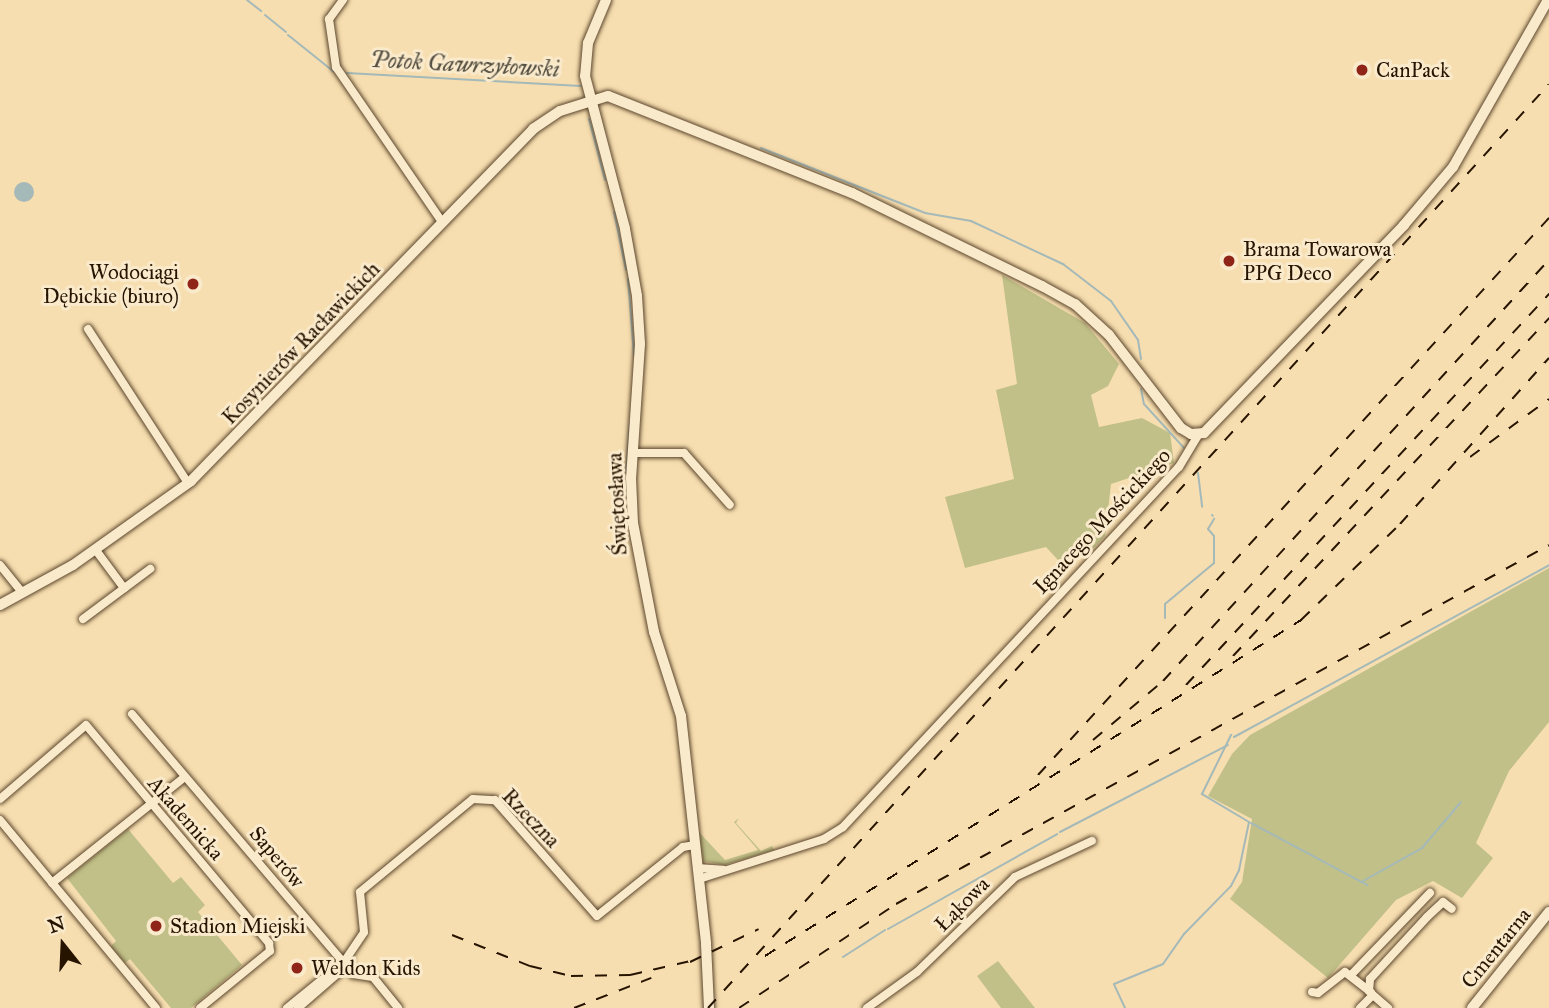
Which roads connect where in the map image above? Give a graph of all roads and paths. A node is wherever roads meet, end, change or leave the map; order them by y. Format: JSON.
{"nodes":[{"id":1,"x":343,"y":0,"type":"edge"},
{"id":2,"x":606,"y":0,"type":"edge"},
{"id":3,"x":1548,"y":0,"type":"edge"},
{"id":4,"x":590,"y":101,"type":"junction"},
{"id":5,"x":443,"y":223,"type":"junction"},
{"id":6,"x":88,"y":329,"type":"dead end"},
{"id":7,"x":1198,"y":435,"type":"junction"},
{"id":8,"x":632,"y":453,"type":"junction"},
{"id":9,"x":188,"y":483,"type":"junction"},
{"id":10,"x":730,"y":505,"type":"dead end"},
{"id":11,"x":95,"y":549,"type":"junction"},
{"id":12,"x":0,"y":565,"type":"edge"},
{"id":13,"x":150,"y":569,"type":"dead end"},
{"id":14,"x":124,"y":588,"type":"junction"},
{"id":15,"x":21,"y":591,"type":"junction"},
{"id":16,"x":0,"y":605,"type":"edge"},
{"id":17,"x":83,"y":619,"type":"dead end"},
{"id":18,"x":132,"y":714,"type":"dead end"},
{"id":19,"x":185,"y":777,"type":"junction"},
{"id":20,"x":0,"y":799,"type":"edge"},
{"id":21,"x":152,"y":804,"type":"junction"},
{"id":22,"x":0,"y":820,"type":"edge"},
{"id":23,"x":1091,"y":841,"type":"dead end"},
{"id":24,"x":694,"y":845,"type":"junction"},
{"id":25,"x":698,"y":874,"type":"junction"},
{"id":26,"x":52,"y":883,"type":"junction"},
{"id":27,"x":1437,"y":897,"type":"junction"},
{"id":28,"x":1452,"y":909,"type":"dead end"},
{"id":29,"x":1549,"y":912,"type":"edge"},
{"id":30,"x":344,"y":964,"type":"junction"},
{"id":31,"x":1351,"y":975,"type":"junction"},
{"id":32,"x":1312,"y":992,"type":"dead end"},
{"id":33,"x":1371,"y":993,"type":"junction"},
{"id":34,"x":156,"y":1008,"type":"edge"},
{"id":35,"x":200,"y":1008,"type":"edge"},
{"id":36,"x":287,"y":1008,"type":"edge"},
{"id":37,"x":298,"y":1008,"type":"edge"},
{"id":38,"x":398,"y":1008,"type":"edge"},
{"id":39,"x":709,"y":1008,"type":"edge"},
{"id":40,"x":867,"y":1008,"type":"edge"},
{"id":41,"x":1360,"y":1008,"type":"edge"},
{"id":42,"x":1388,"y":1008,"type":"edge"},
{"id":43,"x":1472,"y":1008,"type":"edge"}],
"edges":[{"from":1,"to":5,"type":"street"},
{"from":2,"to":4,"type":"street","name":"Świętosława"},
{"from":3,"to":7,"type":"street","name":"Ignacego Mościckiego"},
{"from":4,"to":5,"type":"street","name":"Kosynierów Racławickich"},
{"from":4,"to":7,"type":"street"},
{"from":4,"to":8,"type":"street","name":"Świętosława"},
{"from":5,"to":9,"type":"street","name":"Kosynierów Racławickich"},
{"from":6,"to":9,"type":"street"},
{"from":7,"to":25,"type":"street","name":"Ignacego Mościckiego"},
{"from":8,"to":10,"type":"street"},
{"from":8,"to":24,"type":"street","name":"Świętosława"},
{"from":9,"to":11,"type":"street","name":"Kosynierów Racławickich"},
{"from":11,"to":14,"type":"street"},
{"from":11,"to":15,"type":"street","name":"Kosynierów Racławickich"},
{"from":12,"to":15,"type":"street"},
{"from":13,"to":14,"type":"street"},
{"from":14,"to":17,"type":"street"},
{"from":15,"to":16,"type":"street","name":"Kosynierów Racławickich"},
{"from":18,"to":19,"type":"street","name":"Saperów"},
{"from":19,"to":21,"type":"street"},
{"from":19,"to":30,"type":"street","name":"Saperów"},
{"from":20,"to":21,"type":"street","name":"Akademicka"},
{"from":21,"to":26,"type":"street"},
{"from":21,"to":35,"type":"street","name":"Akademicka"},
{"from":22,"to":26,"type":"street"},
{"from":23,"to":40,"type":"street","name":"Łąkowa"},
{"from":24,"to":25,"type":"street","name":"Świętosława"},
{"from":24,"to":30,"type":"street","name":"Rzeczna"},
{"from":25,"to":39,"type":"street","name":"Świętosława"},
{"from":26,"to":34,"type":"street"},
{"from":27,"to":28,"type":"street"},
{"from":27,"to":31,"type":"street"},
{"from":27,"to":33,"type":"street"},
{"from":29,"to":43,"type":"street","name":"Cmentarna"},
{"from":30,"to":36,"type":"street"},
{"from":30,"to":37,"type":"street"},
{"from":30,"to":38,"type":"street","name":"Saperów"},
{"from":31,"to":32,"type":"street"},
{"from":31,"to":33,"type":"street"},
{"from":33,"to":41,"type":"street"},
{"from":33,"to":42,"type":"street"}]}
